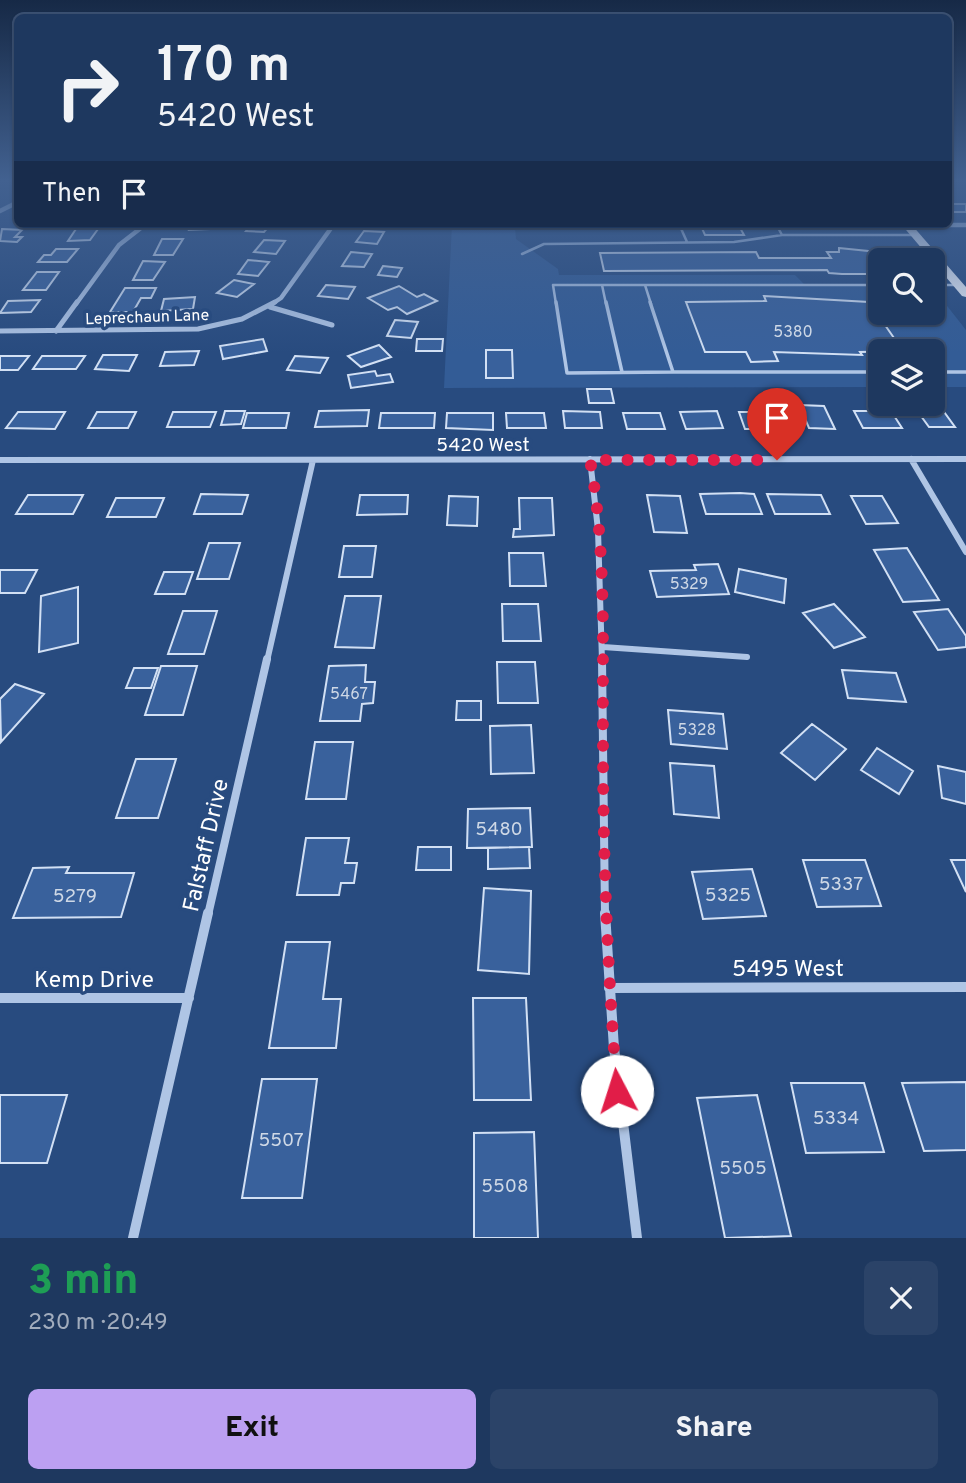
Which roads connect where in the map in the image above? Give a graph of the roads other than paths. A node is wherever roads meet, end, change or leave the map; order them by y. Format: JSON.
{"nodes":[{"id":1,"x":128,"y":238,"type":"edge"},
{"id":2,"x":325,"y":238,"type":"edge"},
{"id":3,"x":685,"y":238,"type":"edge"},
{"id":4,"x":765,"y":238,"type":"edge"},
{"id":5,"x":917,"y":238,"type":"edge"},
{"id":6,"x":687,"y":242,"type":"junction"},
{"id":7,"x":522,"y":254,"type":"dead end"},
{"id":8,"x":602,"y":285,"type":"junction"},
{"id":9,"x":645,"y":285,"type":"junction"},
{"id":10,"x":868,"y":285,"type":"edge"},
{"id":11,"x":945,"y":285,"type":"edge"},
{"id":12,"x":958,"y":285,"type":"junction"},
{"id":13,"x":966,"y":294,"type":"edge"},
{"id":14,"x":270,"y":307,"type":"junction"},
{"id":15,"x":332,"y":325,"type":"dead end"},
{"id":16,"x":0,"y":331,"type":"edge"},
{"id":17,"x":56,"y":331,"type":"junction"},
{"id":18,"x":622,"y":372,"type":"junction"},
{"id":19,"x":673,"y":372,"type":"junction"},
{"id":20,"x":868,"y":372,"type":"edge"},
{"id":21,"x":945,"y":372,"type":"edge"},
{"id":22,"x":966,"y":372,"type":"edge"},
{"id":23,"x":966,"y":459,"type":"edge"},
{"id":24,"x":0,"y":460,"type":"edge"},
{"id":25,"x":313,"y":460,"type":"junction"},
{"id":26,"x":590,"y":460,"type":"junction"},
{"id":27,"x":911,"y":460,"type":"junction"},
{"id":28,"x":966,"y":552,"type":"edge"},
{"id":29,"x":603,"y":647,"type":"junction"},
{"id":30,"x":747,"y":657,"type":"dead end"},
{"id":31,"x":966,"y":987,"type":"edge"},
{"id":32,"x":609,"y":988,"type":"junction"},
{"id":33,"x":0,"y":998,"type":"edge"},
{"id":34,"x":189,"y":998,"type":"junction"},
{"id":35,"x":133,"y":1238,"type":"edge"},
{"id":36,"x":637,"y":1238,"type":"edge"}],
"edges":[{"from":1,"to":17,"type":"street"},
{"from":2,"to":14,"type":"street","name":"Leprechaun Lane"},
{"from":3,"to":6,"type":"lane"},
{"from":4,"to":6,"type":"lane"},
{"from":5,"to":12,"type":"main road"},
{"from":6,"to":7,"type":"lane"},
{"from":8,"to":9,"type":"lane"},
{"from":8,"to":18,"type":"lane"},
{"from":8,"to":18,"type":"lane"},
{"from":9,"to":10,"type":"lane"},
{"from":9,"to":19,"type":"lane"},
{"from":11,"to":12,"type":"lane"},
{"from":12,"to":13,"type":"main road"},
{"from":14,"to":15,"type":"street"},
{"from":14,"to":17,"type":"street","name":"Leprechaun Lane"},
{"from":16,"to":17,"type":"street","name":"Leprechaun Lane"},
{"from":18,"to":19,"type":"lane"},
{"from":19,"to":20,"type":"lane"},
{"from":21,"to":22,"type":"lane"},
{"from":23,"to":27,"type":"street","name":"5420 West"},
{"from":24,"to":25,"type":"street","name":"5420 West"},
{"from":25,"to":26,"type":"street","name":"5420 West"},
{"from":25,"to":34,"type":"street","name":"Falstaff Drive"},
{"from":26,"to":27,"type":"street","name":"5420 West"},
{"from":26,"to":29,"type":"street"},
{"from":27,"to":28,"type":"street"},
{"from":29,"to":30,"type":"street"},
{"from":29,"to":32,"type":"street"},
{"from":31,"to":32,"type":"street","name":"5495 West"},
{"from":32,"to":36,"type":"street"},
{"from":33,"to":34,"type":"street","name":"Kemp Drive"},
{"from":34,"to":35,"type":"street","name":"Falstaff Drive"}]}
